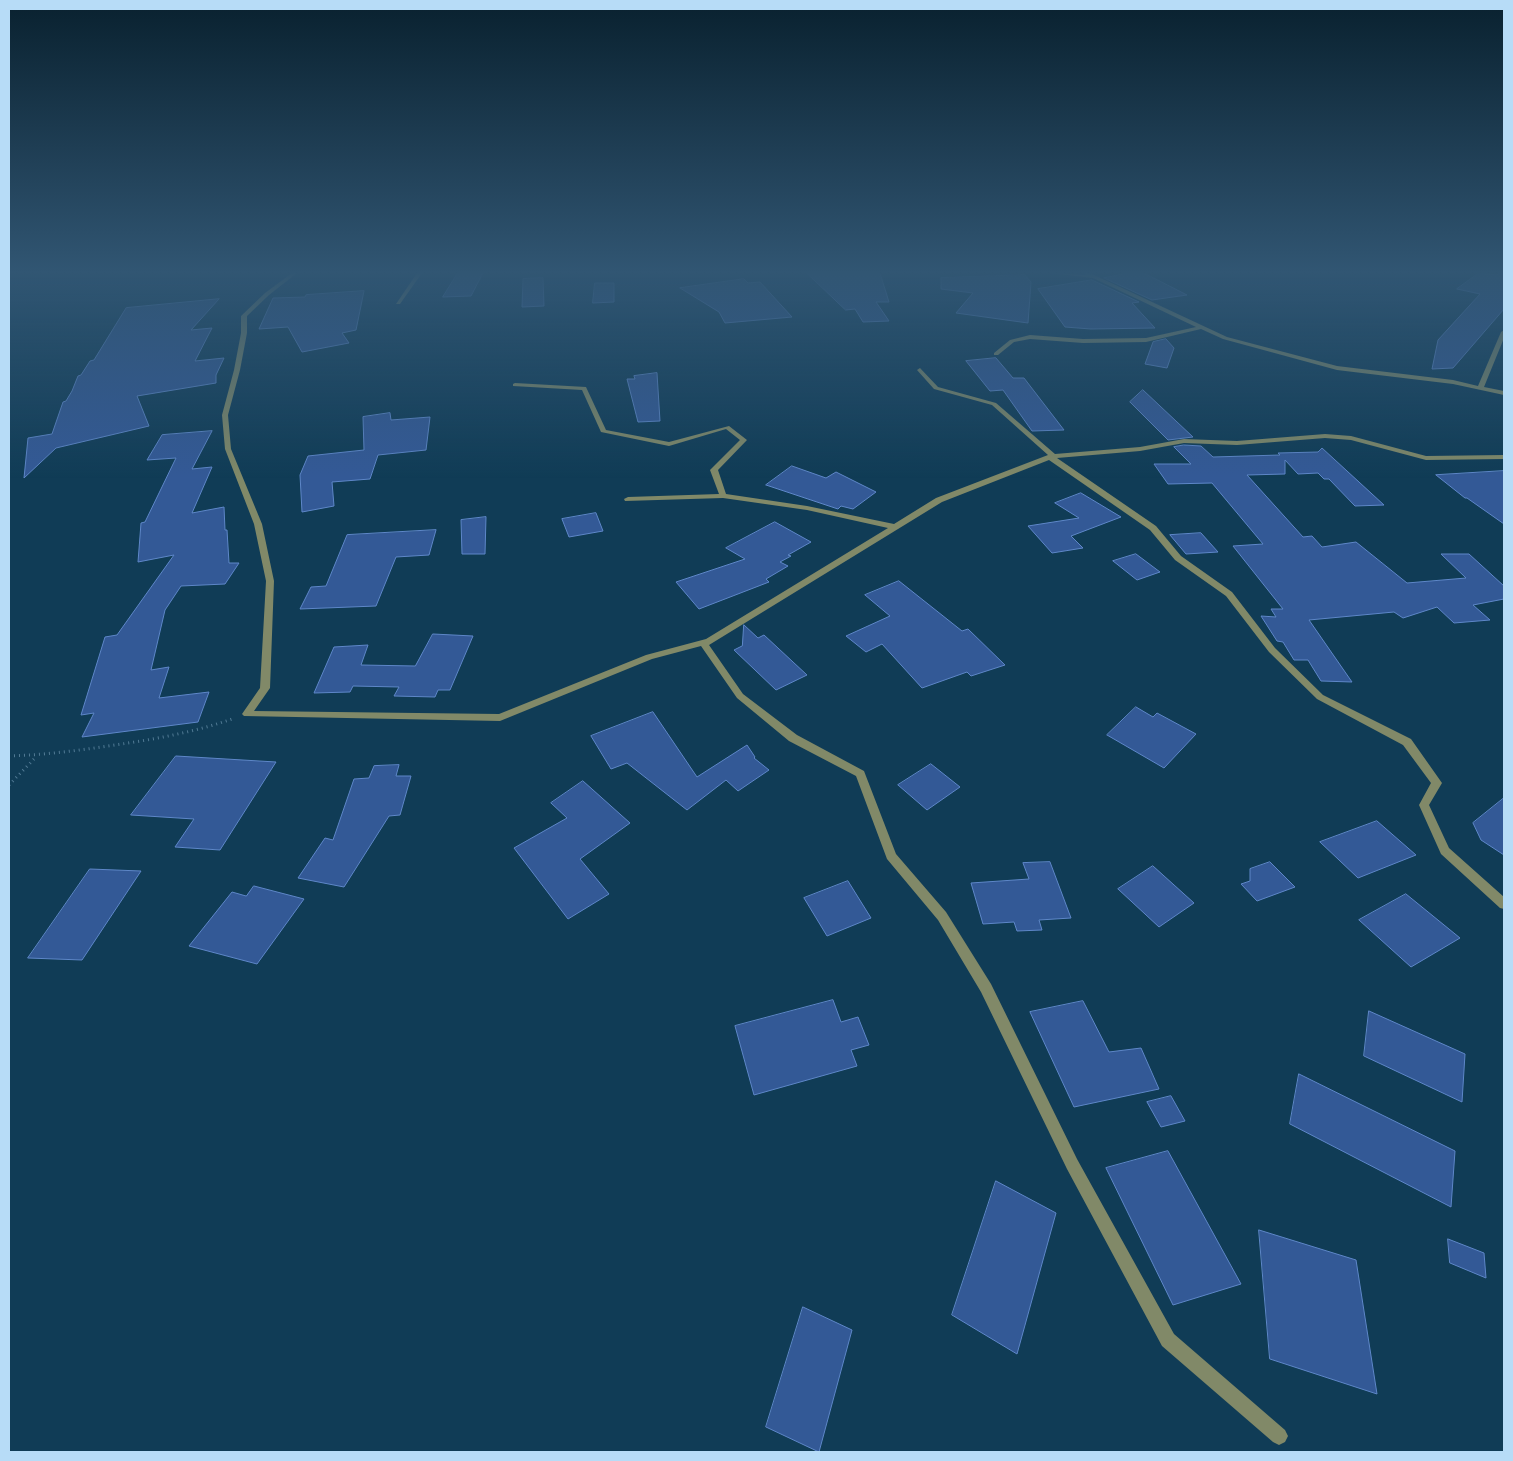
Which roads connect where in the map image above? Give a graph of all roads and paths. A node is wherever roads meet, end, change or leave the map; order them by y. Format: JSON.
{"nodes":[{"id":1,"x":243,"y":341,"type":"edge"},
{"id":2,"x":1012,"y":341,"type":"edge"},
{"id":3,"x":1237,"y":341,"type":"edge"},
{"id":4,"x":1500,"y":341,"type":"edge"},
{"id":5,"x":996,"y":354,"type":"dead end"},
{"id":6,"x":920,"y":370,"type":"dead end"},
{"id":7,"x":515,"y":385,"type":"dead end"},
{"id":8,"x":1480,"y":388,"type":"junction"},
{"id":9,"x":1504,"y":393,"type":"edge"},
{"id":10,"x":1052,"y":457,"type":"junction"},
{"id":11,"x":1504,"y":457,"type":"edge"},
{"id":12,"x":722,"y":496,"type":"junction"},
{"id":13,"x":628,"y":499,"type":"dead end"},
{"id":14,"x":895,"y":527,"type":"junction"},
{"id":15,"x":708,"y":641,"type":"junction"},
{"id":16,"x":247,"y":714,"type":"junction"},
{"id":17,"x":9,"y":756,"type":"edge"},
{"id":18,"x":36,"y":756,"type":"junction"},
{"id":19,"x":9,"y":785,"type":"edge"},
{"id":20,"x":1504,"y":904,"type":"edge"},
{"id":21,"x":1279,"y":1436,"type":"dead end"}],
"edges":[{"from":1,"to":16,"type":"street"},
{"from":2,"to":5,"type":"street"},
{"from":3,"to":8,"type":"street"},
{"from":4,"to":8,"type":"street"},
{"from":6,"to":10,"type":"street"},
{"from":7,"to":12,"type":"street"},
{"from":8,"to":9,"type":"street"},
{"from":10,"to":11,"type":"street"},
{"from":10,"to":14,"type":"street"},
{"from":10,"to":20,"type":"street"},
{"from":12,"to":13,"type":"street"},
{"from":12,"to":14,"type":"street"},
{"from":14,"to":15,"type":"street"},
{"from":15,"to":16,"type":"street"},
{"from":15,"to":21,"type":"street"},
{"from":16,"to":18,"type":"path"},
{"from":17,"to":18,"type":"path"},
{"from":18,"to":19,"type":"path"}]}
